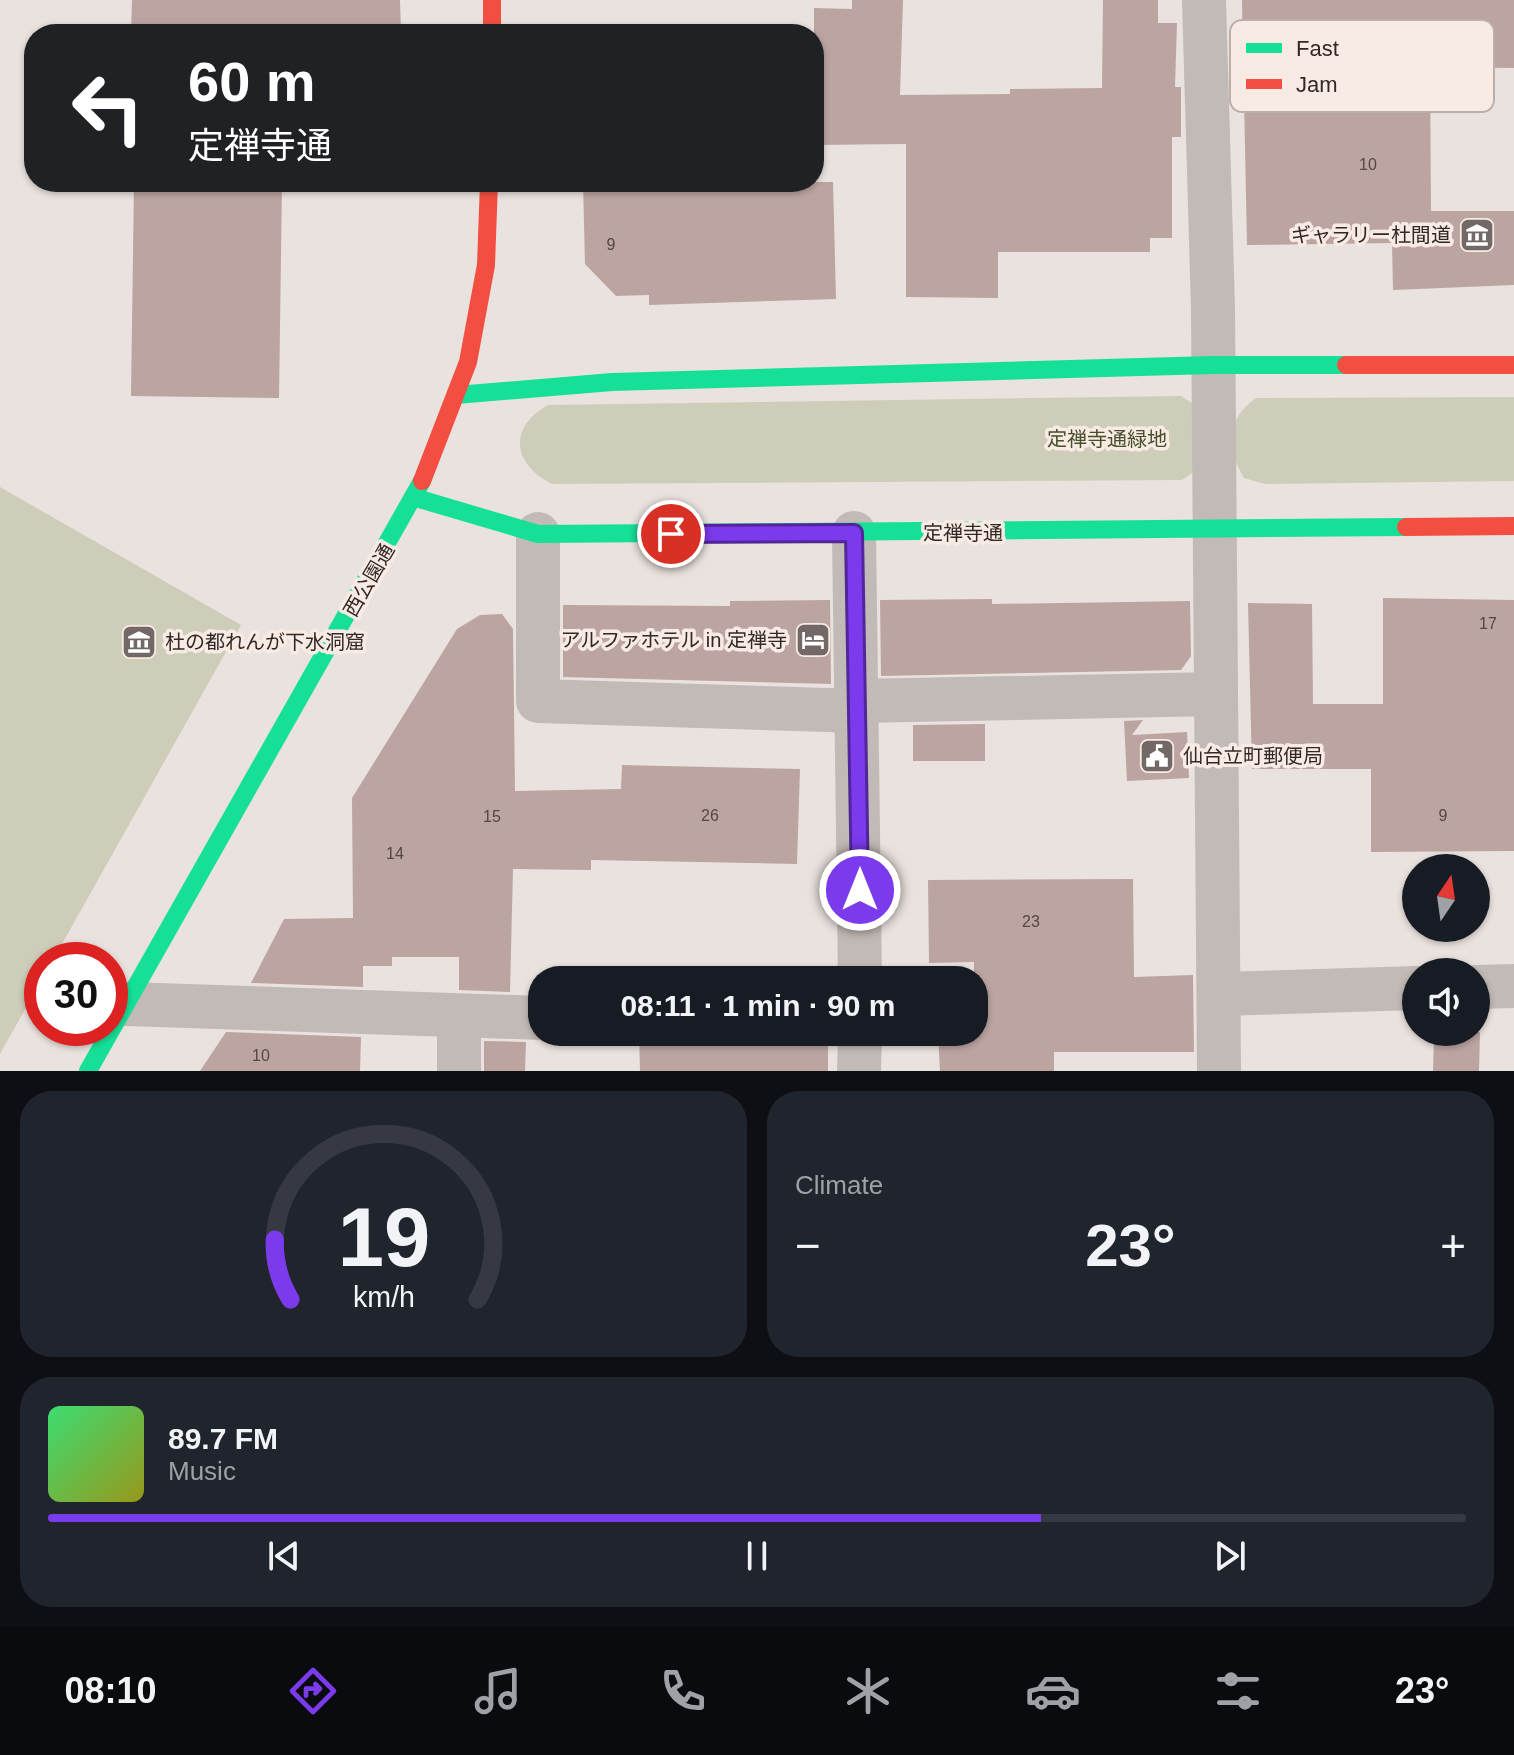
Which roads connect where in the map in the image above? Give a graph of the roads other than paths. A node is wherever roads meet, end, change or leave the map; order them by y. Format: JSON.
{"nodes":[{"id":1,"x":492,"y":0,"type":"edge"},
{"id":2,"x":1204,"y":0,"type":"edge"},
{"id":3,"x":492,"y":24,"type":"edge"},
{"id":4,"x":489,"y":192,"type":"edge"},
{"id":5,"x":1212,"y":365,"type":"junction"},
{"id":6,"x":1514,"y":365,"type":"edge"},
{"id":7,"x":456,"y":395,"type":"junction"},
{"id":8,"x":416,"y":498,"type":"junction"},
{"id":9,"x":1514,"y":526,"type":"edge"},
{"id":10,"x":1214,"y":531,"type":"junction"},
{"id":11,"x":854,"y":533,"type":"junction"},
{"id":12,"x":538,"y":534,"type":"junction"},
{"id":13,"x":1216,"y":694,"type":"junction"},
{"id":14,"x":859,"y":706,"type":"junction"},
{"id":15,"x":860,"y":966,"type":"edge"},
{"id":16,"x":1514,"y":986,"type":"edge"},
{"id":17,"x":1490,"y":987,"type":"edge"},
{"id":18,"x":1402,"y":988,"type":"edge"},
{"id":19,"x":1219,"y":994,"type":"junction"},
{"id":20,"x":128,"y":1002,"type":"edge"},
{"id":21,"x":128,"y":1004,"type":"edge"},
{"id":22,"x":459,"y":1016,"type":"junction"},
{"id":23,"x":528,"y":1018,"type":"edge"},
{"id":24,"x":103,"y":1046,"type":"edge"},
{"id":25,"x":860,"y":1046,"type":"edge"},
{"id":26,"x":88,"y":1071,"type":"edge"},
{"id":27,"x":459,"y":1071,"type":"edge"},
{"id":28,"x":859,"y":1071,"type":"edge"},
{"id":29,"x":1219,"y":1071,"type":"edge"}],
"edges":[{"from":1,"to":3,"type":"street"},
{"from":2,"to":5,"type":"street"},
{"from":4,"to":7,"type":"street","name":"西公園通"},
{"from":5,"to":6,"type":"street"},
{"from":5,"to":7,"type":"street"},
{"from":5,"to":10,"type":"street"},
{"from":7,"to":8,"type":"street","name":"西公園通"},
{"from":8,"to":12,"type":"street","name":"定禅寺通"},
{"from":8,"to":20,"type":"street","name":"西公園通"},
{"from":9,"to":10,"type":"street","name":"定禅寺通"},
{"from":10,"to":11,"type":"street","name":"定禅寺通"},
{"from":10,"to":13,"type":"street"},
{"from":11,"to":12,"type":"street","name":"定禅寺通"},
{"from":11,"to":14,"type":"street"},
{"from":12,"to":14,"type":"street"},
{"from":13,"to":14,"type":"street"},
{"from":13,"to":19,"type":"street"},
{"from":14,"to":15,"type":"street"},
{"from":16,"to":17,"type":"street"},
{"from":18,"to":19,"type":"street"},
{"from":19,"to":29,"type":"street"},
{"from":21,"to":22,"type":"street"},
{"from":22,"to":23,"type":"street"},
{"from":22,"to":27,"type":"street"},
{"from":24,"to":26,"type":"street","name":"西公園通"},
{"from":25,"to":28,"type":"street"}]}
